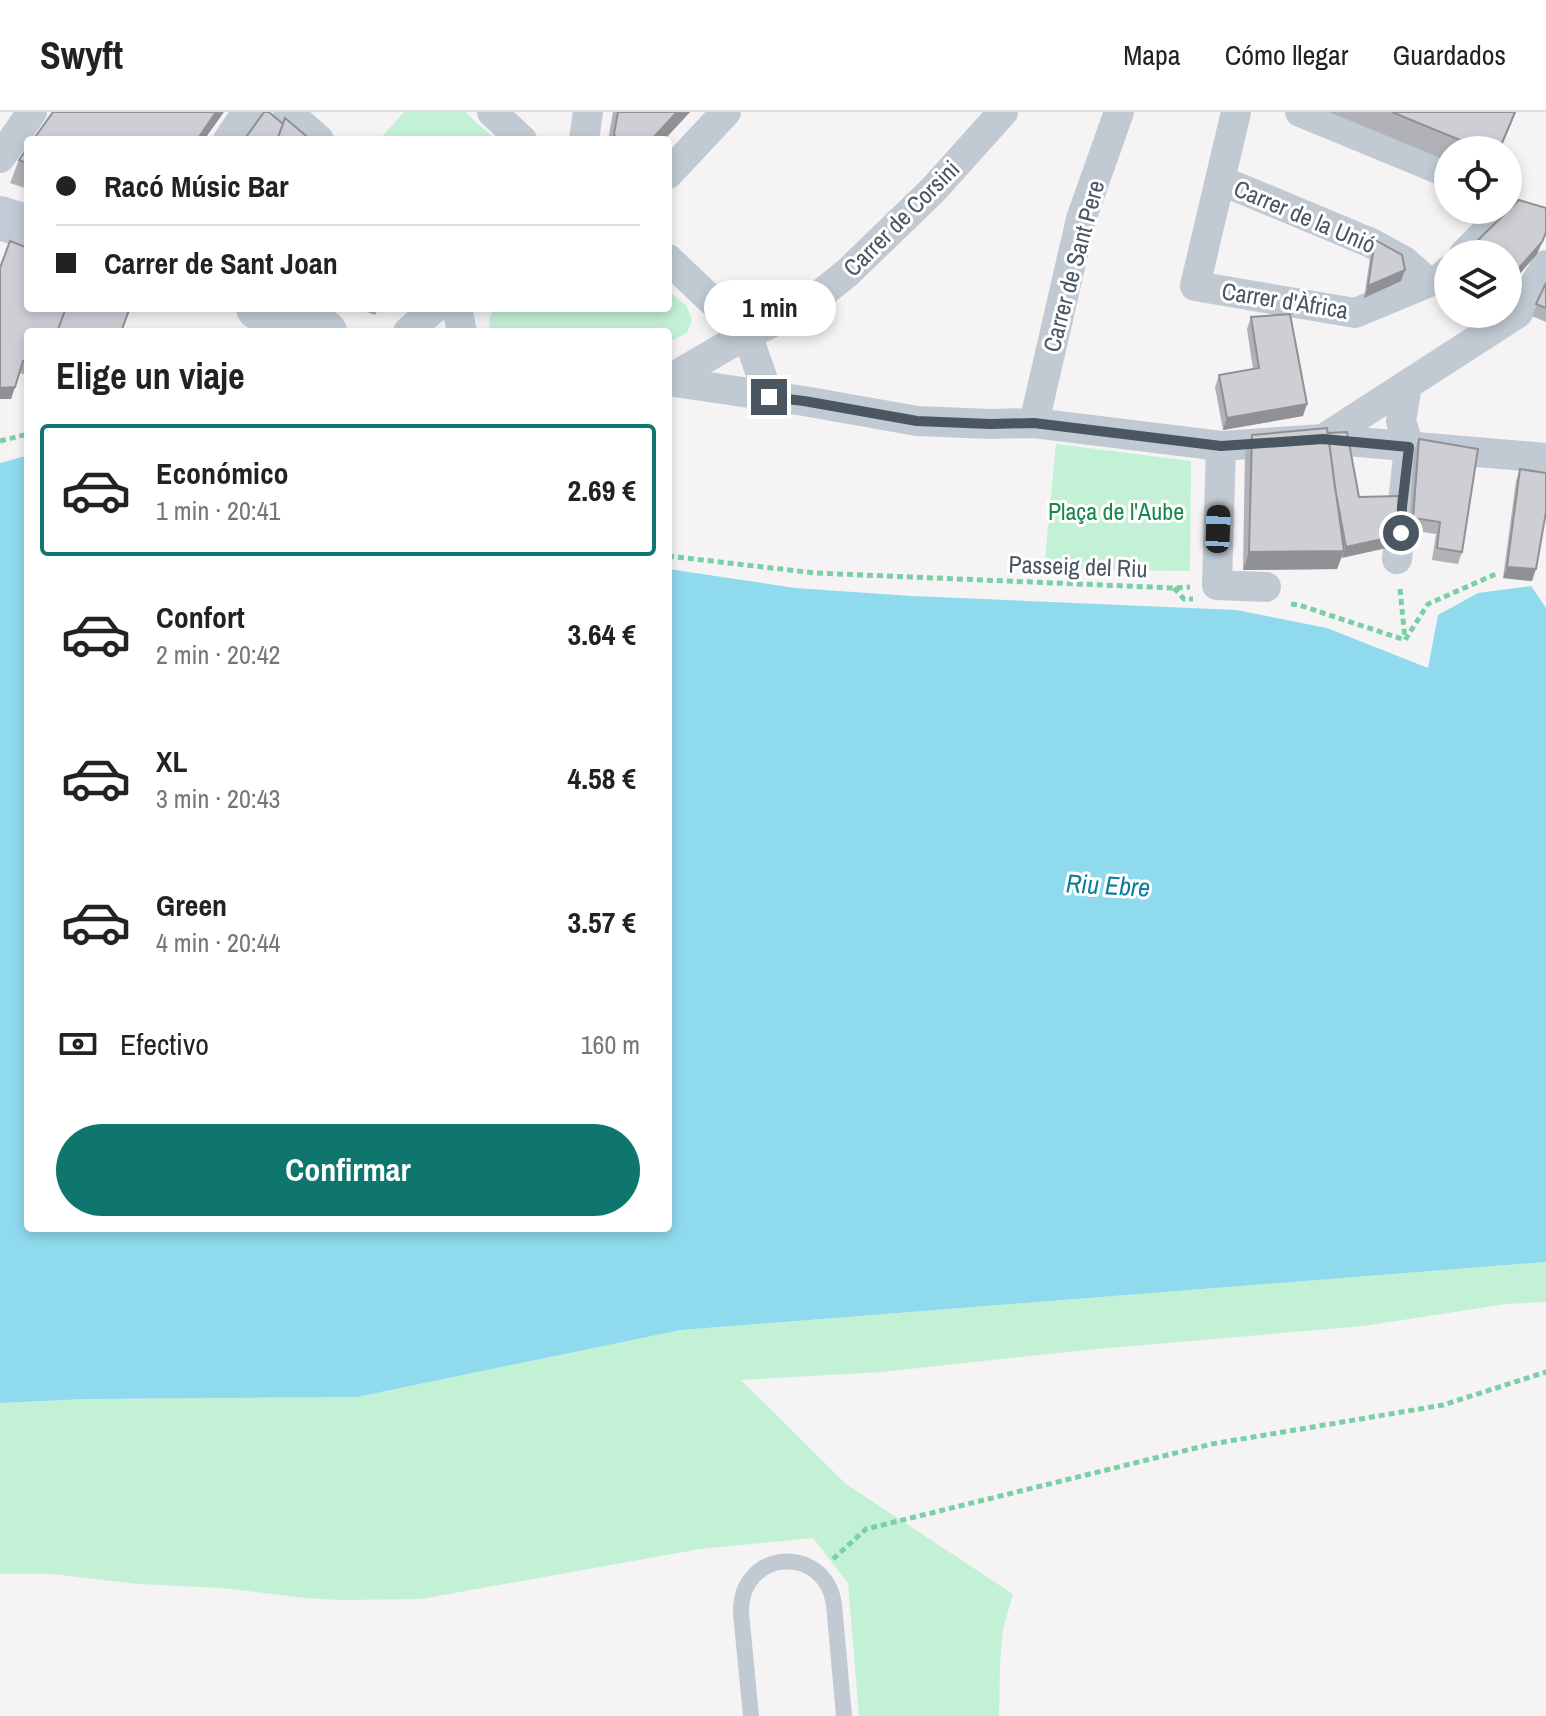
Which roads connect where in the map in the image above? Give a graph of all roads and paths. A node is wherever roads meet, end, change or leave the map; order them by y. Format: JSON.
{"nodes":[{"id":1,"x":32,"y":112,"type":"edge"},
{"id":2,"x":247,"y":112,"type":"edge"},
{"id":3,"x":288,"y":112,"type":"edge"},
{"id":4,"x":492,"y":112,"type":"edge"},
{"id":5,"x":588,"y":112,"type":"edge"},
{"id":6,"x":726,"y":112,"type":"edge"},
{"id":7,"x":1003,"y":112,"type":"edge"},
{"id":8,"x":1119,"y":112,"type":"edge"},
{"id":9,"x":1236,"y":112,"type":"edge"},
{"id":10,"x":1300,"y":112,"type":"edge"},
{"id":11,"x":231,"y":136,"type":"edge"},
{"id":12,"x":315,"y":136,"type":"edge"},
{"id":13,"x":518,"y":136,"type":"edge"},
{"id":14,"x":585,"y":136,"type":"edge"},
{"id":15,"x":0,"y":158,"type":"edge"},
{"id":16,"x":1434,"y":167,"type":"edge"},
{"id":17,"x":672,"y":170,"type":"edge"},
{"id":18,"x":1220,"y":180,"type":"junction"},
{"id":19,"x":0,"y":218,"type":"edge"},
{"id":20,"x":1496,"y":224,"type":"edge"},
{"id":21,"x":24,"y":226,"type":"edge"},
{"id":22,"x":1479,"y":240,"type":"edge"},
{"id":23,"x":672,"y":263,"type":"edge"},
{"id":24,"x":1546,"y":265,"type":"edge"},
{"id":25,"x":1434,"y":274,"type":"edge"},
{"id":26,"x":1434,"y":278,"type":"edge"},
{"id":27,"x":269,"y":312,"type":"edge"},
{"id":28,"x":430,"y":312,"type":"edge"},
{"id":29,"x":314,"y":328,"type":"edge"},
{"id":30,"x":412,"y":328,"type":"edge"},
{"id":31,"x":747,"y":334,"type":"junction"},
{"id":32,"x":672,"y":379,"type":"edge"},
{"id":33,"x":672,"y":382,"type":"edge"},
{"id":34,"x":1407,"y":386,"type":"junction"},
{"id":35,"x":769,"y":397,"type":"junction"},
{"id":36,"x":1034,"y":423,"type":"junction"},
{"id":37,"x":24,"y":435,"type":"edge"},
{"id":38,"x":1323,"y":439,"type":"junction"},
{"id":39,"x":1,"y":441,"type":"edge"},
{"id":40,"x":1221,"y":446,"type":"junction"},
{"id":41,"x":1409,"y":447,"type":"junction"},
{"id":42,"x":1546,"y":458,"type":"edge"},
{"id":43,"x":672,"y":556,"type":"edge"},
{"id":44,"x":1397,"y":559,"type":"joint"},
{"id":45,"x":1498,"y":573,"type":"dead end"},
{"id":46,"x":1273,"y":595,"type":"joint"},
{"id":47,"x":1198,"y":599,"type":"dead end"},
{"id":48,"x":1405,"y":640,"type":"junction"},
{"id":49,"x":1546,"y":1372,"type":"edge"},
{"id":50,"x":818,"y":1572,"type":"junction"},
{"id":51,"x":751,"y":1716,"type":"edge"},
{"id":52,"x":844,"y":1716,"type":"edge"}],
"edges":[{"from":1,"to":15,"type":"street"},
{"from":2,"to":11,"type":"street"},
{"from":3,"to":12,"type":"street"},
{"from":4,"to":13,"type":"street"},
{"from":5,"to":14,"type":"street"},
{"from":6,"to":17,"type":"street"},
{"from":7,"to":31,"type":"street","name":"Carrer de Corsini"},
{"from":8,"to":36,"type":"street","name":"Carrer de Sant Pere"},
{"from":9,"to":18,"type":"street","name":"Carrer d'Àfrica"},
{"from":10,"to":16,"type":"street"},
{"from":18,"to":25,"type":"street","name":"Carrer de la Unió"},
{"from":18,"to":26,"type":"street","name":"Carrer d'Àfrica"},
{"from":19,"to":21,"type":"street"},
{"from":20,"to":22,"type":"street"},
{"from":23,"to":31,"type":"street"},
{"from":24,"to":34,"type":"street"},
{"from":27,"to":29,"type":"street"},
{"from":28,"to":30,"type":"street"},
{"from":31,"to":32,"type":"street","name":"Carrer de Corsini"},
{"from":31,"to":35,"type":"street"},
{"from":33,"to":35,"type":"street"},
{"from":34,"to":38,"type":"street"},
{"from":34,"to":41,"type":"street"},
{"from":35,"to":36,"type":"street"},
{"from":36,"to":40,"type":"street"},
{"from":37,"to":39,"type":"path"},
{"from":38,"to":40,"type":"street"},
{"from":38,"to":41,"type":"street"},
{"from":40,"to":46,"type":"street"},
{"from":41,"to":42,"type":"street"},
{"from":41,"to":44,"type":"street"},
{"from":43,"to":47,"type":"path","name":"Passeig del Riu"},
{"from":44,"to":48,"type":"path"},
{"from":45,"to":48,"type":"path"},
{"from":46,"to":48,"type":"path"},
{"from":49,"to":50,"type":"path"},
{"from":50,"to":51,"type":"lane"},
{"from":50,"to":52,"type":"lane"}]}
